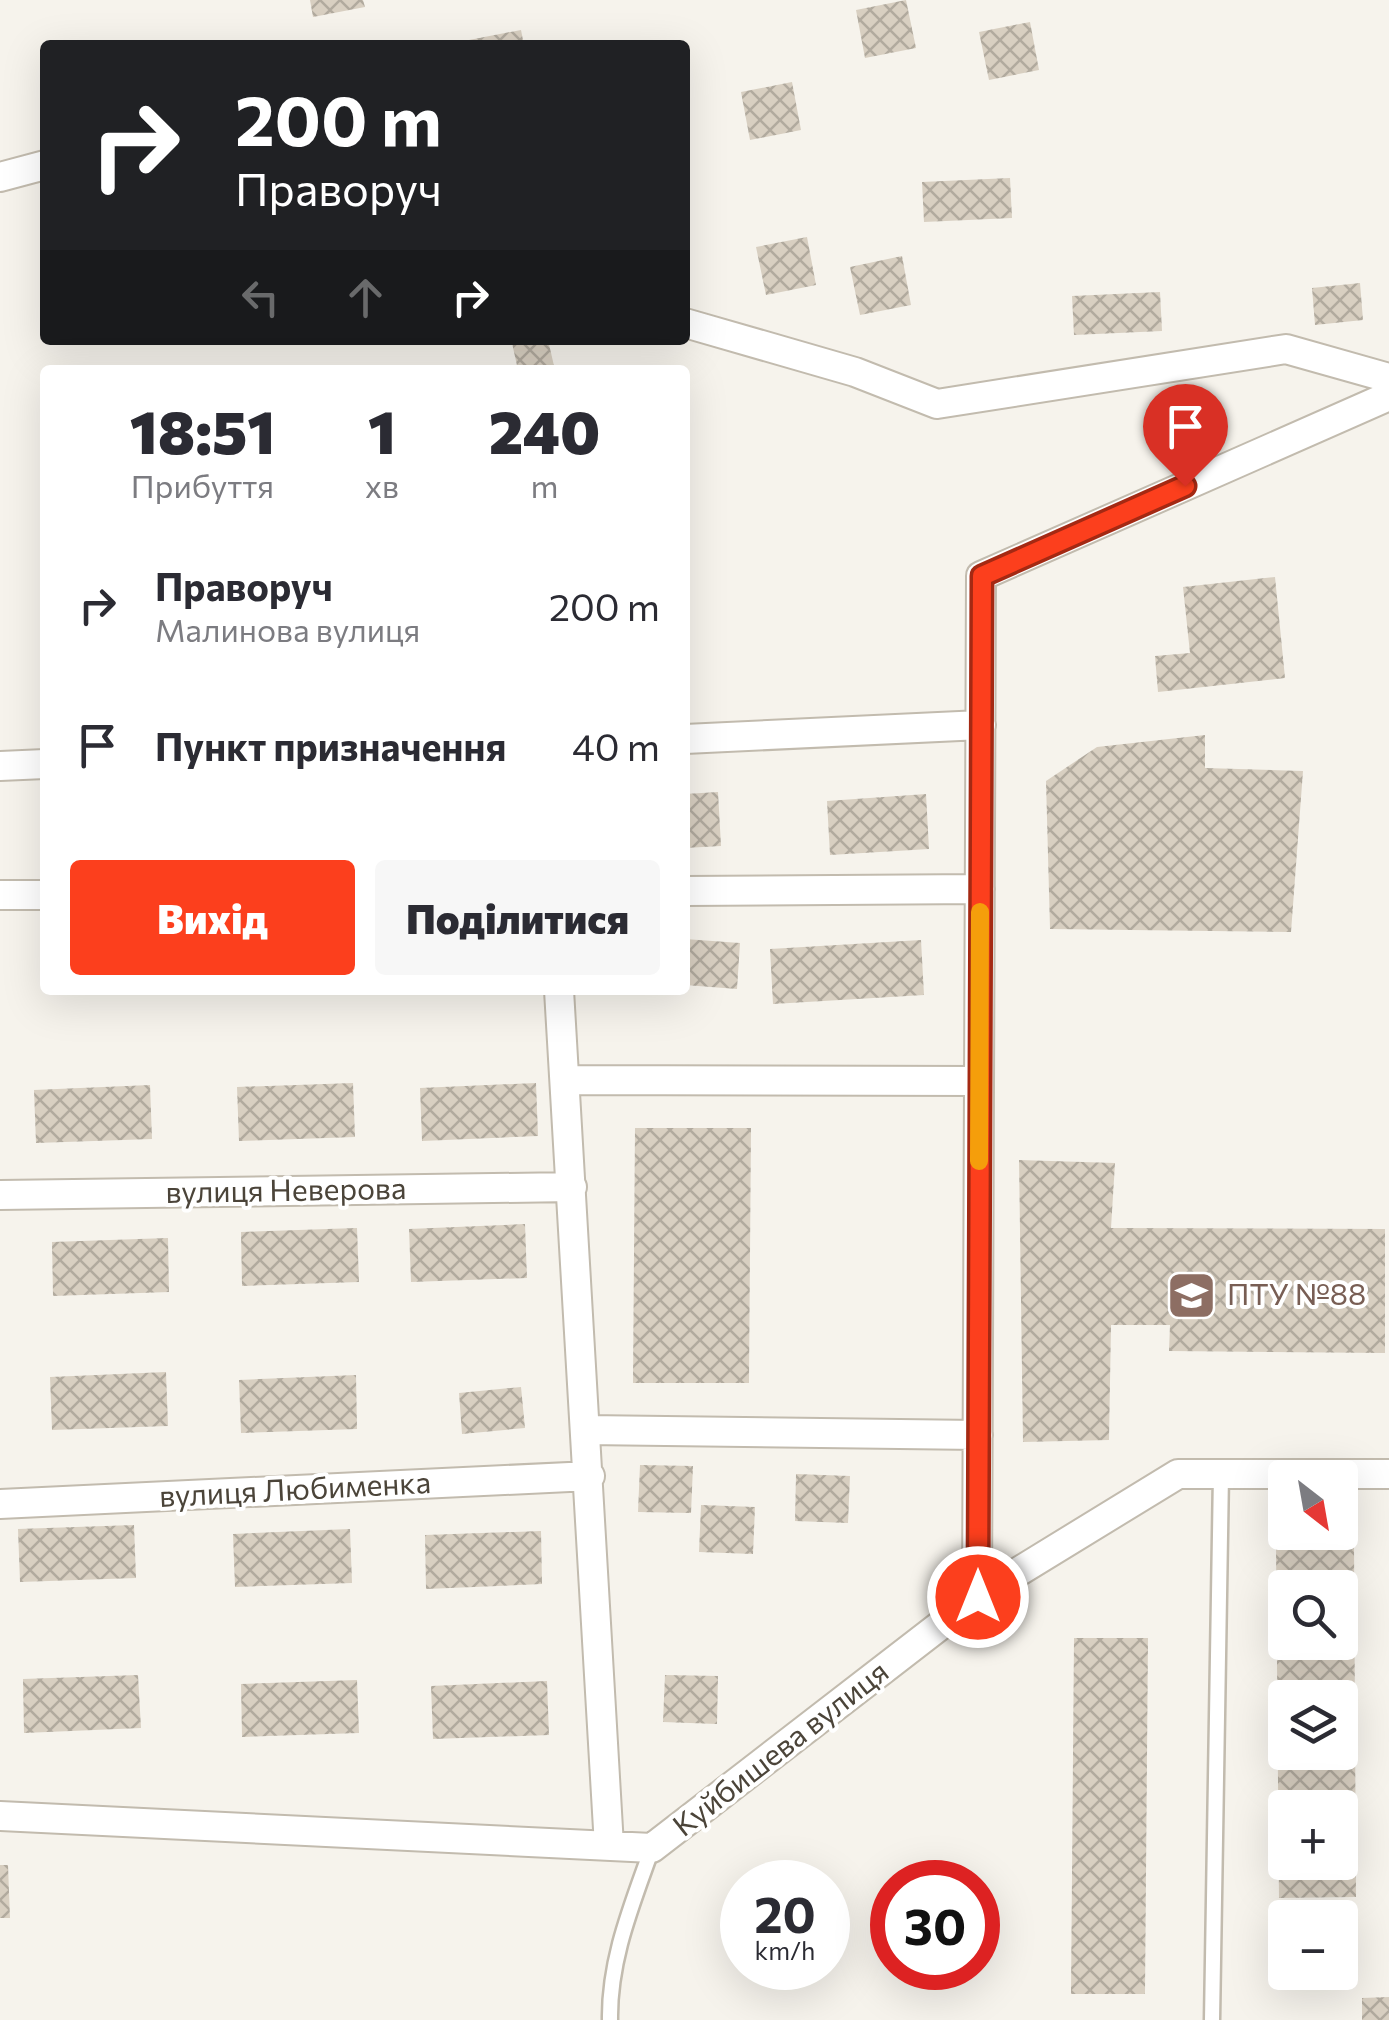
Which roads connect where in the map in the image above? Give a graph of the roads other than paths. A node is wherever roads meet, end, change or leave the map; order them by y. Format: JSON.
{"nodes":[{"id":1,"x":40,"y":166,"type":"edge"},
{"id":2,"x":0,"y":177,"type":"edge"},
{"id":3,"x":690,"y":324,"type":"edge"},
{"id":4,"x":1389,"y":378,"type":"edge"},
{"id":5,"x":1389,"y":396,"type":"edge"},
{"id":6,"x":981,"y":725,"type":"junction"},
{"id":7,"x":690,"y":739,"type":"edge"},
{"id":8,"x":40,"y":764,"type":"edge"},
{"id":9,"x":0,"y":766,"type":"edge"},
{"id":10,"x":980,"y":889,"type":"junction"},
{"id":11,"x":690,"y":892,"type":"edge"},
{"id":12,"x":40,"y":894,"type":"edge"},
{"id":13,"x":0,"y":895,"type":"edge"},
{"id":14,"x":559,"y":995,"type":"edge"},
{"id":15,"x":565,"y":1080,"type":"junction"},
{"id":16,"x":979,"y":1081,"type":"junction"},
{"id":17,"x":572,"y":1187,"type":"junction"},
{"id":18,"x":0,"y":1195,"type":"edge"},
{"id":19,"x":587,"y":1430,"type":"junction"},
{"id":20,"x":978,"y":1434,"type":"junction"},
{"id":21,"x":1221,"y":1474,"type":"junction"},
{"id":22,"x":1389,"y":1474,"type":"edge"},
{"id":23,"x":590,"y":1476,"type":"junction"},
{"id":24,"x":0,"y":1504,"type":"edge"},
{"id":25,"x":978,"y":1597,"type":"junction"},
{"id":26,"x":0,"y":1816,"type":"edge"},
{"id":27,"x":609,"y":1846,"type":"junction"},
{"id":28,"x":652,"y":1848,"type":"junction"},
{"id":29,"x":610,"y":2020,"type":"edge"},
{"id":30,"x":1212,"y":2020,"type":"edge"}],
"edges":[{"from":1,"to":2,"type":"street"},
{"from":3,"to":4,"type":"street"},
{"from":5,"to":6,"type":"street"},
{"from":6,"to":7,"type":"street"},
{"from":6,"to":10,"type":"street"},
{"from":8,"to":9,"type":"street"},
{"from":10,"to":11,"type":"street"},
{"from":10,"to":16,"type":"street"},
{"from":12,"to":13,"type":"street"},
{"from":14,"to":15,"type":"street"},
{"from":15,"to":16,"type":"street"},
{"from":15,"to":17,"type":"street"},
{"from":16,"to":20,"type":"street"},
{"from":17,"to":18,"type":"street","name":"вулиця Неверова"},
{"from":17,"to":19,"type":"street"},
{"from":19,"to":20,"type":"street"},
{"from":19,"to":23,"type":"street"},
{"from":20,"to":25,"type":"street"},
{"from":21,"to":22,"type":"street","name":"Куйбишева вулиця"},
{"from":21,"to":25,"type":"street","name":"Куйбишева вулиця"},
{"from":21,"to":30,"type":"lane"},
{"from":23,"to":24,"type":"street","name":"вулиця Любименка"},
{"from":23,"to":27,"type":"street"},
{"from":25,"to":28,"type":"street","name":"Куйбишева вулиця"},
{"from":26,"to":27,"type":"street","name":"Куйбишева вулиця"},
{"from":27,"to":28,"type":"street","name":"Куйбишева вулиця"},
{"from":28,"to":29,"type":"lane"}]}
